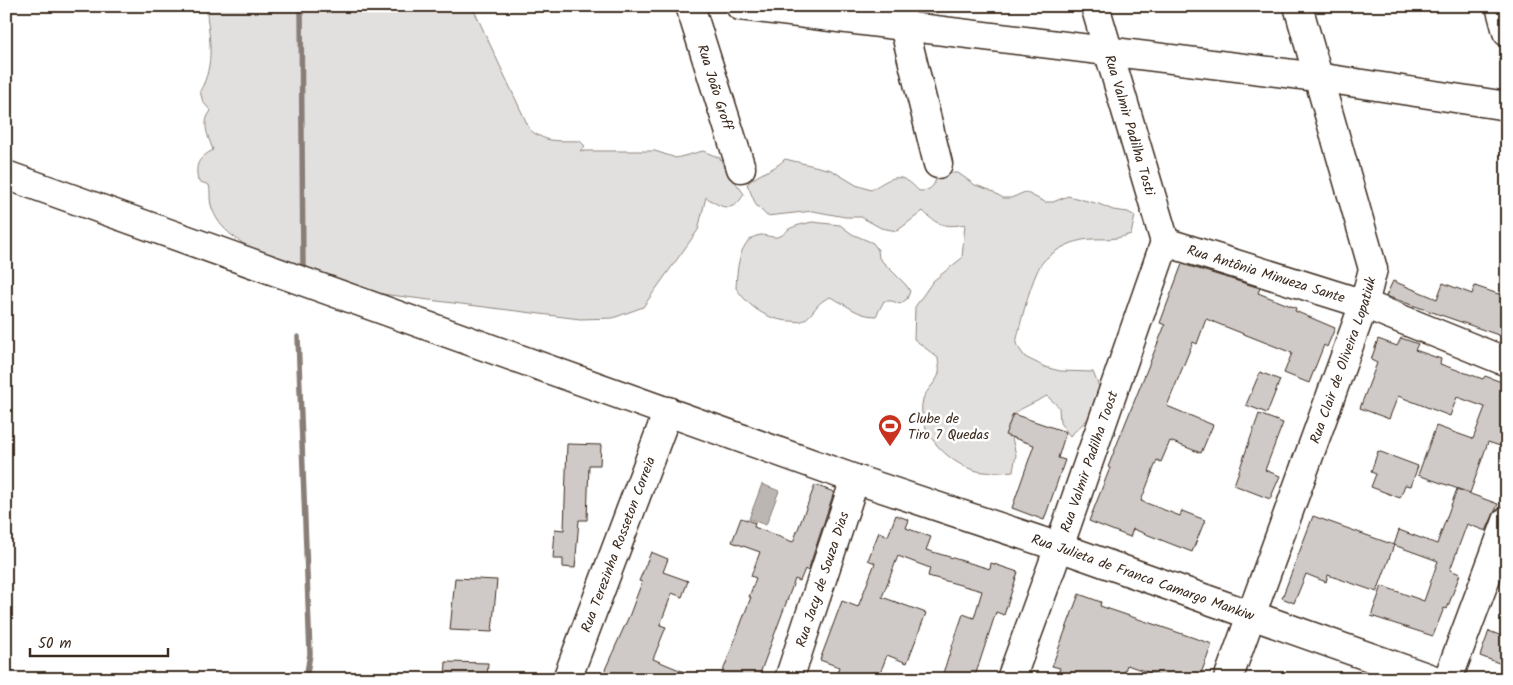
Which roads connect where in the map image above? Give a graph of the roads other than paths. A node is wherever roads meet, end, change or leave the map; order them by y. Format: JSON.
{"nodes":[{"id":1,"x":690,"y":6,"type":"edge"},
{"id":2,"x":740,"y":6,"type":"edge"},
{"id":3,"x":1095,"y":6,"type":"edge"},
{"id":4,"x":1298,"y":6,"type":"edge"},
{"id":5,"x":1500,"y":6,"type":"edge"},
{"id":6,"x":901,"y":16,"type":"edge"},
{"id":7,"x":1507,"y":32,"type":"edge"},
{"id":8,"x":1107,"y":51,"type":"junction"},
{"id":9,"x":1317,"y":77,"type":"junction"},
{"id":10,"x":1507,"y":106,"type":"edge"},
{"id":11,"x":938,"y":164,"type":"dead end"},
{"id":12,"x":741,"y":168,"type":"dead end"},
{"id":13,"x":6,"y":174,"type":"edge"},
{"id":14,"x":1165,"y":242,"type":"junction"},
{"id":15,"x":1364,"y":304,"type":"junction"},
{"id":16,"x":1507,"y":362,"type":"edge"},
{"id":17,"x":668,"y":411,"type":"junction"},
{"id":18,"x":854,"y":479,"type":"junction"},
{"id":19,"x":1507,"y":521,"type":"edge"},
{"id":20,"x":1059,"y":547,"type":"junction"},
{"id":21,"x":1250,"y":615,"type":"junction"},
{"id":22,"x":568,"y":679,"type":"edge"},
{"id":23,"x":789,"y":679,"type":"edge"},
{"id":24,"x":1011,"y":679,"type":"edge"},
{"id":25,"x":1228,"y":679,"type":"edge"},
{"id":26,"x":1432,"y":679,"type":"edge"},
{"id":27,"x":1448,"y":679,"type":"edge"}],
"edges":[{"from":1,"to":12,"type":"street","name":"Rua João Groff"},
{"from":2,"to":6,"type":"street"},
{"from":3,"to":8,"type":"street","name":"Rua Valmir Padilha Tosti"},
{"from":4,"to":9,"type":"street","name":"Rua Clair de Oliveira Lopatiuk"},
{"from":5,"to":7,"type":"street"},
{"from":6,"to":8,"type":"street"},
{"from":6,"to":11,"type":"street"},
{"from":8,"to":9,"type":"street"},
{"from":8,"to":14,"type":"street","name":"Rua Valmir Padilha Tosti"},
{"from":9,"to":10,"type":"street"},
{"from":9,"to":15,"type":"street","name":"Rua Clair de Oliveira Lopatiuk"},
{"from":13,"to":17,"type":"street","name":"Rua Julieta de Franca Camargo Mankiw"},
{"from":14,"to":15,"type":"street","name":"Rua Antônia Minueza Sante"},
{"from":14,"to":20,"type":"street","name":"Rua Valmir Padilha Toost"},
{"from":15,"to":16,"type":"street","name":"Rua Antônia Minueza Sante"},
{"from":15,"to":21,"type":"street","name":"Rua Clair de Oliveira Lopatiuk"},
{"from":17,"to":18,"type":"street","name":"Rua Julieta de Franca Camargo Mankiw"},
{"from":17,"to":22,"type":"street","name":"Rua Terezinha Rosseton Correia"},
{"from":18,"to":20,"type":"street","name":"Rua Julieta de Franca Camargo Mankiw"},
{"from":18,"to":23,"type":"street","name":"Rua Jacy de Souza Dias"},
{"from":19,"to":27,"type":"street"},
{"from":20,"to":21,"type":"street","name":"Rua Julieta de Franca Camargo Mankiw"},
{"from":20,"to":24,"type":"street","name":"Rua Valmir Padilha Toost"},
{"from":21,"to":25,"type":"street","name":"Rua Clair de Oliveira Lopatiuk"},
{"from":21,"to":26,"type":"street","name":"Rua Julieta de Franca Camargo Mankiw"}]}
